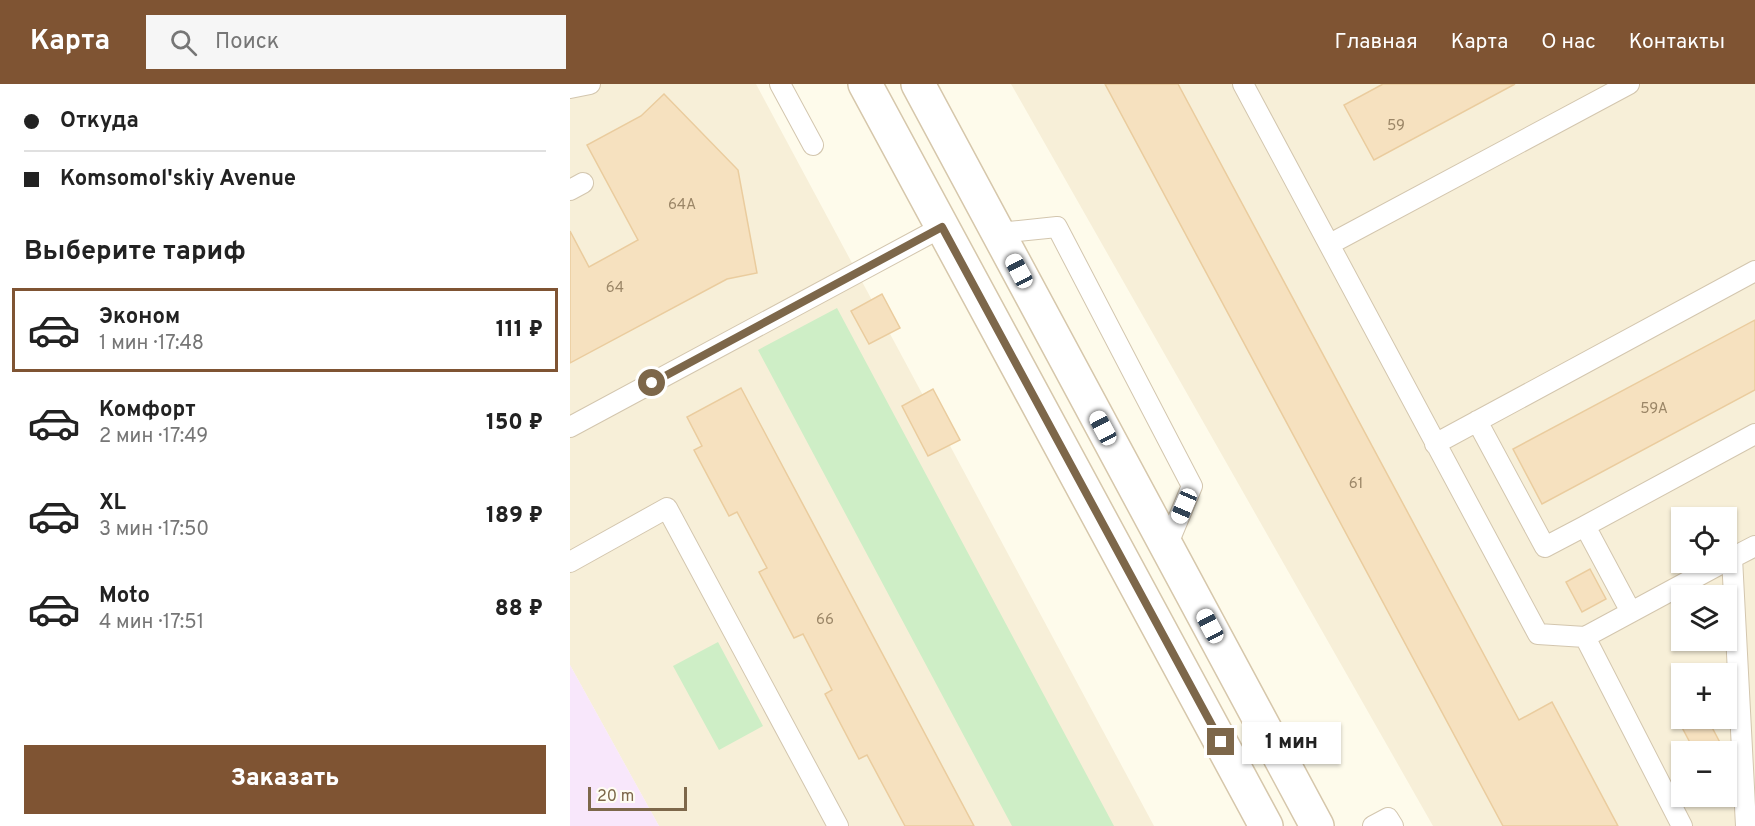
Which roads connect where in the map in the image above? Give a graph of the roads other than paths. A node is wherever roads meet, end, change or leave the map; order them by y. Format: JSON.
{"nodes":[{"id":1,"x":590,"y":84,"type":"edge"},
{"id":2,"x":780,"y":84,"type":"edge"},
{"id":3,"x":865,"y":84,"type":"edge"},
{"id":4,"x":881,"y":84,"type":"edge"},
{"id":5,"x":1243,"y":84,"type":"edge"},
{"id":6,"x":1629,"y":84,"type":"edge"},
{"id":7,"x":921,"y":85,"type":"edge"},
{"id":8,"x":570,"y":88,"type":"edge"},
{"id":9,"x":813,"y":145,"type":"dead end"},
{"id":10,"x":942,"y":227,"type":"junction"},
{"id":11,"x":999,"y":233,"type":"junction"},
{"id":12,"x":1330,"y":244,"type":"junction"},
{"id":13,"x":1755,"y":272,"type":"edge"},
{"id":14,"x":1051,"y":329,"type":"junction"},
{"id":15,"x":1477,"y":421,"type":"junction"},
{"id":16,"x":570,"y":427,"type":"edge"},
{"id":17,"x":1755,"y":434,"type":"edge"},
{"id":18,"x":1435,"y":444,"type":"junction"},
{"id":19,"x":1585,"y":526,"type":"junction"},
{"id":20,"x":1167,"y":546,"type":"junction"},
{"id":21,"x":1755,"y":546,"type":"edge"},
{"id":22,"x":1737,"y":556,"type":"edge"},
{"id":23,"x":570,"y":562,"type":"edge"},
{"id":24,"x":1704,"y":573,"type":"edge"},
{"id":25,"x":1728,"y":573,"type":"edge"},
{"id":26,"x":1631,"y":612,"type":"junction"},
{"id":27,"x":1585,"y":637,"type":"junction"},
{"id":28,"x":838,"y":826,"type":"edge"},
{"id":29,"x":1266,"y":826,"type":"edge"},
{"id":30,"x":1317,"y":826,"type":"edge"},
{"id":31,"x":1373,"y":826,"type":"edge"},
{"id":32,"x":1392,"y":826,"type":"edge"},
{"id":33,"x":1682,"y":826,"type":"edge"},
{"id":34,"x":1746,"y":826,"type":"edge"}],
"edges":[{"from":1,"to":8,"type":"lane"},
{"from":2,"to":9,"type":"lane"},
{"from":3,"to":10,"type":"main road"},
{"from":4,"to":7,"type":"main road"},
{"from":5,"to":12,"type":"lane"},
{"from":6,"to":12,"type":"lane"},
{"from":7,"to":11,"type":"main road"},
{"from":10,"to":14,"type":"main road"},
{"from":10,"to":16,"type":"lane"},
{"from":10,"to":29,"type":"main road"},
{"from":11,"to":14,"type":"main road"},
{"from":11,"to":20,"type":"lane"},
{"from":12,"to":18,"type":"lane"},
{"from":13,"to":15,"type":"lane"},
{"from":14,"to":20,"type":"main road"},
{"from":15,"to":18,"type":"lane"},
{"from":15,"to":19,"type":"lane"},
{"from":17,"to":19,"type":"lane"},
{"from":18,"to":27,"type":"lane"},
{"from":19,"to":26,"type":"lane"},
{"from":20,"to":30,"type":"main road"},
{"from":21,"to":22,"type":"lane"},
{"from":23,"to":28,"type":"lane"},
{"from":24,"to":26,"type":"lane"},
{"from":25,"to":34,"type":"lane"},
{"from":26,"to":27,"type":"lane"},
{"from":27,"to":33,"type":"lane"},
{"from":31,"to":32,"type":"lane"}]}
